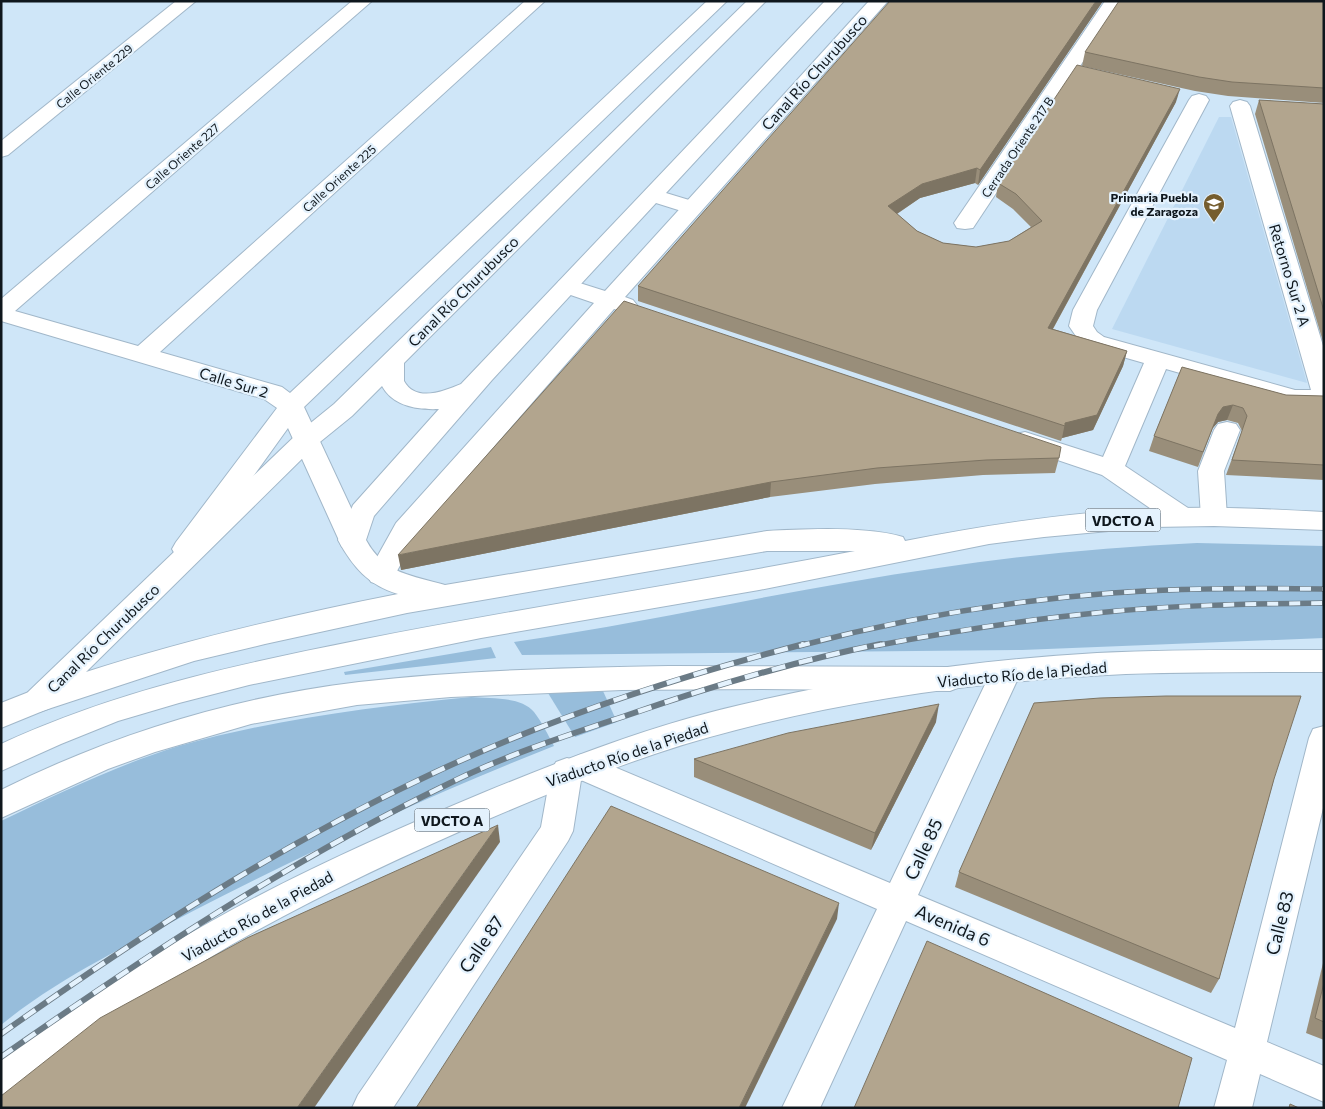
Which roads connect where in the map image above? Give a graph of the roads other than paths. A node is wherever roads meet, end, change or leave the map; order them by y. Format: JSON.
{"nodes":[{"id":1,"x":187,"y":1,"type":"edge"},
{"id":2,"x":363,"y":1,"type":"edge"},
{"id":3,"x":536,"y":1,"type":"edge"},
{"id":4,"x":718,"y":1,"type":"edge"},
{"id":5,"x":757,"y":1,"type":"edge"},
{"id":6,"x":835,"y":1,"type":"edge"},
{"id":7,"x":879,"y":1,"type":"edge"},
{"id":8,"x":1114,"y":1,"type":"edge"},
{"id":9,"x":1,"y":151,"type":"edge"},
{"id":10,"x":652,"y":195,"type":"junction"},
{"id":11,"x":691,"y":208,"type":"junction"},
{"id":12,"x":965,"y":223,"type":"dead end"},
{"id":13,"x":567,"y":286,"type":"junction"},
{"id":14,"x":609,"y":300,"type":"junction"},
{"id":15,"x":1,"y":312,"type":"edge"},
{"id":16,"x":647,"y":313,"type":"edge"},
{"id":17,"x":143,"y":356,"type":"junction"},
{"id":18,"x":1158,"y":359,"type":"junction"},
{"id":19,"x":393,"y":360,"type":"junction"},
{"id":20,"x":471,"y":389,"type":"junction"},
{"id":21,"x":291,"y":406,"type":"junction"},
{"id":22,"x":1227,"y":430,"type":"dead end"},
{"id":23,"x":1007,"y":434,"type":"edge"},
{"id":24,"x":306,"y":440,"type":"junction"},
{"id":25,"x":1111,"y":469,"type":"junction"},
{"id":26,"x":1182,"y":516,"type":"junction"},
{"id":27,"x":1214,"y":517,"type":"junction"},
{"id":28,"x":1324,"y":521,"type":"edge"},
{"id":29,"x":352,"y":540,"type":"junction"},
{"id":30,"x":924,"y":546,"type":"junction"},
{"id":31,"x":166,"y":576,"type":"junction"},
{"id":32,"x":380,"y":576,"type":"junction"},
{"id":33,"x":453,"y":596,"type":"junction"},
{"id":34,"x":1324,"y":661,"type":"edge"},
{"id":35,"x":1006,"y":672,"type":"junction"},
{"id":36,"x":950,"y":679,"type":"junction"},
{"id":37,"x":39,"y":700,"type":"junction"},
{"id":38,"x":1,"y":710,"type":"edge"},
{"id":39,"x":1,"y":716,"type":"edge"},
{"id":40,"x":1324,"y":738,"type":"edge"},
{"id":41,"x":1,"y":758,"type":"edge"},
{"id":42,"x":574,"y":769,"type":"junction"},
{"id":43,"x":1,"y":805,"type":"edge"},
{"id":44,"x":898,"y":902,"type":"junction"},
{"id":45,"x":1248,"y":1052,"type":"junction"},
{"id":46,"x":1,"y":1077,"type":"edge"},
{"id":47,"x":1324,"y":1084,"type":"edge"},
{"id":48,"x":371,"y":1108,"type":"edge"},
{"id":49,"x":801,"y":1108,"type":"edge"},
{"id":50,"x":1233,"y":1108,"type":"edge"}],
"edges":[{"from":1,"to":9,"type":"main road","name":"Calle Oriente 229"},
{"from":2,"to":15,"type":"main road","name":"Calle Oriente 227"},
{"from":3,"to":17,"type":"main road","name":"Calle Oriente 225"},
{"from":4,"to":21,"type":"main road","name":"Canal Río Churubusco"},
{"from":5,"to":19,"type":"main road","name":"Canal Río Churubusco"},
{"from":6,"to":10,"type":"main road"},
{"from":7,"to":11,"type":"main road","name":"Canal Río Churubusco"},
{"from":8,"to":12,"type":"main road","name":"Cerrada Oriente 217 B"},
{"from":10,"to":11,"type":"main road"},
{"from":10,"to":13,"type":"main road"},
{"from":11,"to":14,"type":"main road","name":"Canal Río Churubusco"},
{"from":13,"to":14,"type":"main road"},
{"from":13,"to":20,"type":"main road"},
{"from":14,"to":16,"type":"main road"},
{"from":14,"to":32,"type":"main road","name":"Canal Río Churubusco"},
{"from":15,"to":17,"type":"main road","name":"Calle Sur 2"},
{"from":17,"to":21,"type":"main road","name":"Calle Sur 2"},
{"from":18,"to":18,"type":"main road","name":"Retorno Sur 2 A"},
{"from":18,"to":25,"type":"main road"},
{"from":19,"to":20,"type":"main road"},
{"from":19,"to":24,"type":"main road","name":"Canal Río Churubusco"},
{"from":20,"to":29,"type":"main road"},
{"from":21,"to":24,"type":"main road"},
{"from":21,"to":31,"type":"main road","name":"Canal Río Churubusco"},
{"from":22,"to":27,"type":"main road"},
{"from":23,"to":25,"type":"main road"},
{"from":24,"to":29,"type":"main road"},
{"from":24,"to":31,"type":"main road","name":"Canal Río Churubusco"},
{"from":25,"to":26,"type":"main road"},
{"from":26,"to":27,"type":"main road","number":"VDCTO A"},
{"from":26,"to":30,"type":"main road","number":"VDCTO A"},
{"from":27,"to":28,"type":"main road","number":"VDCTO A"},
{"from":29,"to":32,"type":"main road"},
{"from":30,"to":33,"type":"main road"},
{"from":30,"to":41,"type":"main road","number":"VDCTO A"},
{"from":31,"to":37,"type":"main road","name":"Canal Río Churubusco"},
{"from":32,"to":33,"type":"main road"},
{"from":33,"to":37,"type":"main road"},
{"from":34,"to":35,"type":"main road","name":"Viaducto Río de la Piedad","number":"VDCTO A"},
{"from":35,"to":36,"type":"main road","name":"Viaducto Río de la Piedad","number":"VDCTO A"},
{"from":35,"to":44,"type":"main road","name":"Calle 85"},
{"from":36,"to":42,"type":"main road","name":"Viaducto Río de la Piedad","number":"VDCTO A"},
{"from":36,"to":43,"type":"main road"},
{"from":37,"to":38,"type":"main road"},
{"from":37,"to":39,"type":"main road"},
{"from":40,"to":45,"type":"main road","name":"Calle 83"},
{"from":42,"to":44,"type":"main road","name":"Avenida 6"},
{"from":42,"to":46,"type":"main road","name":"Viaducto Río de la Piedad","number":"VDCTO A"},
{"from":42,"to":48,"type":"main road","name":"Calle 87"},
{"from":44,"to":45,"type":"main road","name":"Avenida 6"},
{"from":44,"to":49,"type":"main road","name":"Calle 85"},
{"from":45,"to":47,"type":"main road","name":"Avenida 6"},
{"from":45,"to":50,"type":"main road","name":"Calle 83"}]}
